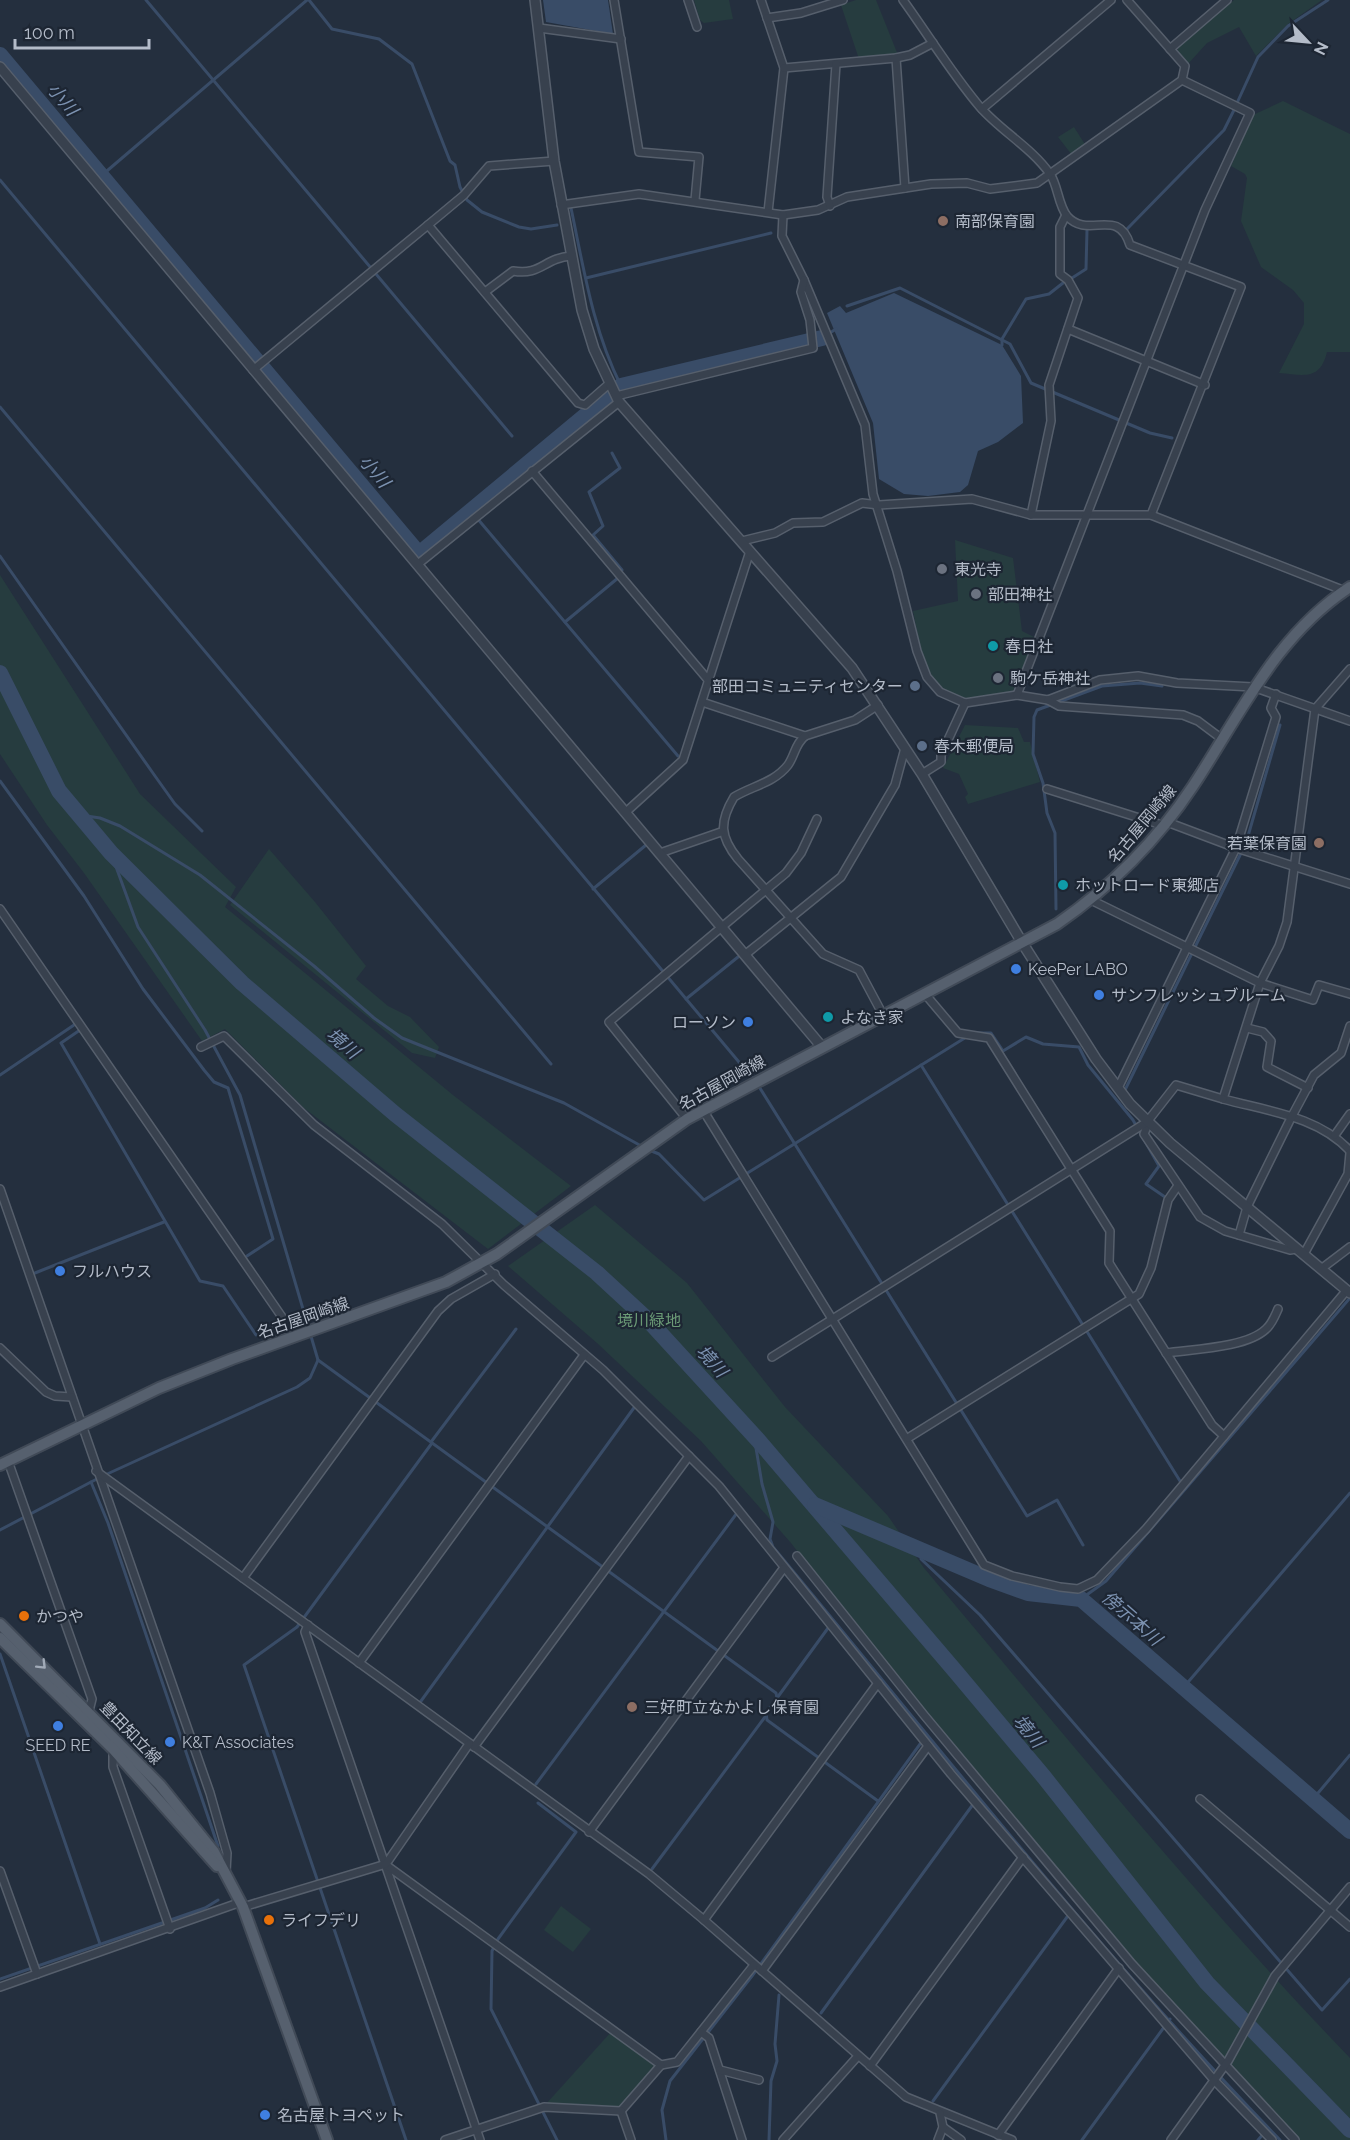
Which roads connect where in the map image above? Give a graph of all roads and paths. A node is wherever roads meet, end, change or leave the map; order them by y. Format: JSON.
{"nodes":[{"id":1,"x":535,"y":0,"type":"edge"},
{"id":2,"x":614,"y":0,"type":"edge"},
{"id":3,"x":688,"y":0,"type":"edge"},
{"id":4,"x":761,"y":0,"type":"edge"},
{"id":5,"x":843,"y":0,"type":"edge"},
{"id":6,"x":903,"y":0,"type":"edge"},
{"id":7,"x":1111,"y":0,"type":"edge"},
{"id":8,"x":1127,"y":0,"type":"edge"},
{"id":9,"x":1227,"y":0,"type":"edge"},
{"id":10,"x":767,"y":18,"type":"junction"},
{"id":11,"x":698,"y":27,"type":"dead end"},
{"id":12,"x":538,"y":28,"type":"junction"},
{"id":13,"x":621,"y":39,"type":"junction"},
{"id":14,"x":933,"y":43,"type":"junction"},
{"id":15,"x":1170,"y":49,"type":"junction"},
{"id":16,"x":896,"y":58,"type":"junction"},
{"id":17,"x":836,"y":64,"type":"junction"},
{"id":18,"x":0,"y":67,"type":"edge"},
{"id":19,"x":784,"y":68,"type":"junction"},
{"id":20,"x":1182,"y":80,"type":"junction"},
{"id":21,"x":982,"y":109,"type":"junction"},
{"id":22,"x":554,"y":161,"type":"junction"},
{"id":23,"x":1050,"y":174,"type":"junction"},
{"id":24,"x":905,"y":188,"type":"junction"},
{"id":25,"x":695,"y":200,"type":"junction"},
{"id":26,"x":561,"y":205,"type":"junction"},
{"id":27,"x":830,"y":206,"type":"junction"},
{"id":28,"x":768,"y":213,"type":"junction"},
{"id":29,"x":783,"y":215,"type":"junction"},
{"id":30,"x":1066,"y":215,"type":"junction"},
{"id":31,"x":428,"y":225,"type":"junction"},
{"id":32,"x":571,"y":256,"type":"junction"},
{"id":33,"x":1183,"y":265,"type":"junction"},
{"id":34,"x":804,"y":280,"type":"junction"},
{"id":35,"x":485,"y":292,"type":"junction"},
{"id":36,"x":1068,"y":329,"type":"junction"},
{"id":37,"x":1145,"y":361,"type":"junction"},
{"id":38,"x":253,"y":370,"type":"junction"},
{"id":39,"x":610,"y":384,"type":"junction"},
{"id":40,"x":1205,"y":385,"type":"junction"},
{"id":41,"x":617,"y":397,"type":"junction"},
{"id":42,"x":532,"y":471,"type":"junction"},
{"id":43,"x":879,"y":505,"type":"junction"},
{"id":44,"x":1151,"y":514,"type":"junction"},
{"id":45,"x":1031,"y":515,"type":"junction"},
{"id":46,"x":1087,"y":516,"type":"junction"},
{"id":47,"x":742,"y":542,"type":"junction"},
{"id":48,"x":750,"y":551,"type":"junction"},
{"id":49,"x":418,"y":564,"type":"junction"},
{"id":50,"x":1347,"y":589,"type":"edge"},
{"id":51,"x":1350,"y":669,"type":"edge"},
{"id":52,"x":709,"y":681,"type":"junction"},
{"id":53,"x":1253,"y":687,"type":"junction"},
{"id":54,"x":1276,"y":694,"type":"junction"},
{"id":55,"x":1017,"y":695,"type":"junction"},
{"id":56,"x":1048,"y":700,"type":"junction"},
{"id":57,"x":702,"y":702,"type":"junction"},
{"id":58,"x":965,"y":703,"type":"junction"},
{"id":59,"x":878,"y":705,"type":"junction"},
{"id":60,"x":1315,"y":709,"type":"junction"},
{"id":61,"x":1350,"y":721,"type":"edge"},
{"id":62,"x":805,"y":736,"type":"junction"},
{"id":63,"x":1222,"y":739,"type":"junction"},
{"id":64,"x":905,"y":748,"type":"junction"},
{"id":65,"x":922,"y":774,"type":"junction"},
{"id":66,"x":1047,"y":789,"type":"dead end"},
{"id":67,"x":626,"y":812,"type":"junction"},
{"id":68,"x":817,"y":819,"type":"dead end"},
{"id":69,"x":1166,"y":824,"type":"junction"},
{"id":70,"x":722,"y":832,"type":"junction"},
{"id":71,"x":1236,"y":848,"type":"junction"},
{"id":72,"x":660,"y":853,"type":"junction"},
{"id":73,"x":1293,"y":866,"type":"junction"},
{"id":74,"x":1350,"y":884,"type":"edge"},
{"id":75,"x":765,"y":892,"type":"junction"},
{"id":76,"x":1091,"y":900,"type":"junction"},
{"id":77,"x":0,"y":909,"type":"edge"},
{"id":78,"x":789,"y":918,"type":"junction"},
{"id":79,"x":723,"y":926,"type":"junction"},
{"id":80,"x":1023,"y":944,"type":"junction"},
{"id":81,"x":1187,"y":947,"type":"junction"},
{"id":82,"x":746,"y":954,"type":"junction"},
{"id":83,"x":1260,"y":983,"type":"junction"},
{"id":84,"x":925,"y":994,"type":"junction"},
{"id":85,"x":1350,"y":994,"type":"edge"},
{"id":86,"x":883,"y":1015,"type":"junction"},
{"id":87,"x":1350,"y":1026,"type":"edge"},
{"id":88,"x":1247,"y":1028,"type":"junction"},
{"id":89,"x":202,"y":1047,"type":"dead end"},
{"id":90,"x":822,"y":1047,"type":"junction"},
{"id":91,"x":1118,"y":1088,"type":"junction"},
{"id":92,"x":1308,"y":1088,"type":"junction"},
{"id":93,"x":1223,"y":1099,"type":"junction"},
{"id":94,"x":703,"y":1110,"type":"junction"},
{"id":95,"x":1350,"y":1114,"type":"edge"},
{"id":96,"x":1291,"y":1118,"type":"junction"},
{"id":97,"x":687,"y":1119,"type":"junction"},
{"id":98,"x":1148,"y":1123,"type":"junction"},
{"id":99,"x":1335,"y":1135,"type":"junction"},
{"id":100,"x":1350,"y":1152,"type":"edge"},
{"id":101,"x":1349,"y":1165,"type":"edge"},
{"id":102,"x":1070,"y":1169,"type":"junction"},
{"id":103,"x":1177,"y":1187,"type":"junction"},
{"id":104,"x":0,"y":1189,"type":"edge"},
{"id":105,"x":1247,"y":1207,"type":"junction"},
{"id":106,"x":1239,"y":1235,"type":"junction"},
{"id":107,"x":1350,"y":1247,"type":"edge"},
{"id":108,"x":1300,"y":1251,"type":"junction"},
{"id":109,"x":482,"y":1263,"type":"junction"},
{"id":110,"x":1321,"y":1269,"type":"junction"},
{"id":111,"x":495,"y":1274,"type":"junction"},
{"id":112,"x":1348,"y":1291,"type":"edge"},
{"id":113,"x":1131,"y":1298,"type":"junction"},
{"id":114,"x":1278,"y":1309,"type":"dead end"},
{"id":115,"x":831,"y":1318,"type":"junction"},
{"id":116,"x":276,"y":1344,"type":"junction"},
{"id":117,"x":0,"y":1348,"type":"edge"},
{"id":118,"x":1166,"y":1353,"type":"junction"},
{"id":119,"x":584,"y":1355,"type":"junction"},
{"id":120,"x":772,"y":1357,"type":"dead end"},
{"id":121,"x":72,"y":1397,"type":"junction"},
{"id":122,"x":81,"y":1427,"type":"junction"},
{"id":123,"x":1224,"y":1436,"type":"junction"},
{"id":124,"x":908,"y":1438,"type":"junction"},
{"id":125,"x":689,"y":1456,"type":"junction"},
{"id":126,"x":4,"y":1463,"type":"edge"},
{"id":127,"x":96,"y":1471,"type":"junction"},
{"id":128,"x":797,"y":1556,"type":"dead end"},
{"id":129,"x":783,"y":1569,"type":"junction"},
{"id":130,"x":243,"y":1578,"type":"junction"},
{"id":131,"x":0,"y":1624,"type":"edge"},
{"id":132,"x":308,"y":1625,"type":"junction"},
{"id":133,"x":0,"y":1638,"type":"edge"},
{"id":134,"x":359,"y":1663,"type":"junction"},
{"id":135,"x":878,"y":1683,"type":"junction"},
{"id":136,"x":89,"y":1711,"type":"junction"},
{"id":137,"x":471,"y":1745,"type":"junction"},
{"id":138,"x":928,"y":1746,"type":"junction"},
{"id":139,"x":114,"y":1749,"type":"junction"},
{"id":140,"x":1200,"y":1799,"type":"dead end"},
{"id":141,"x":589,"y":1832,"type":"junction"},
{"id":142,"x":1023,"y":1857,"type":"junction"},
{"id":143,"x":386,"y":1864,"type":"junction"},
{"id":144,"x":0,"y":1872,"type":"edge"},
{"id":145,"x":226,"y":1874,"type":"junction"},
{"id":146,"x":1350,"y":1887,"type":"edge"},
{"id":147,"x":242,"y":1904,"type":"junction"},
{"id":148,"x":1331,"y":1910,"type":"junction"},
{"id":149,"x":704,"y":1920,"type":"junction"},
{"id":150,"x":1350,"y":1927,"type":"edge"},
{"id":151,"x":170,"y":1929,"type":"junction"},
{"id":152,"x":754,"y":1965,"type":"junction"},
{"id":153,"x":1119,"y":1968,"type":"junction"},
{"id":154,"x":762,"y":1971,"type":"junction"},
{"id":155,"x":37,"y":1974,"type":"junction"},
{"id":156,"x":0,"y":1988,"type":"edge"},
{"id":157,"x":701,"y":2032,"type":"junction"},
{"id":158,"x":858,"y":2056,"type":"junction"},
{"id":159,"x":661,"y":2065,"type":"junction"},
{"id":160,"x":1226,"y":2065,"type":"junction"},
{"id":161,"x":870,"y":2066,"type":"junction"},
{"id":162,"x":720,"y":2070,"type":"junction"},
{"id":163,"x":759,"y":2080,"type":"dead end"},
{"id":164,"x":1214,"y":2080,"type":"junction"},
{"id":165,"x":621,"y":2111,"type":"junction"},
{"id":166,"x":940,"y":2113,"type":"junction"},
{"id":167,"x":943,"y":2127,"type":"junction"},
{"id":168,"x":477,"y":2129,"type":"junction"},
{"id":169,"x":998,"y":2135,"type":"junction"},
{"id":170,"x":327,"y":2140,"type":"edge"},
{"id":171,"x":445,"y":2140,"type":"edge"},
{"id":172,"x":480,"y":2140,"type":"edge"},
{"id":173,"x":631,"y":2140,"type":"edge"},
{"id":174,"x":742,"y":2140,"type":"edge"},
{"id":175,"x":783,"y":2140,"type":"edge"},
{"id":176,"x":938,"y":2140,"type":"edge"},
{"id":177,"x":961,"y":2140,"type":"edge"},
{"id":178,"x":1012,"y":2140,"type":"edge"},
{"id":179,"x":1171,"y":2140,"type":"edge"},
{"id":180,"x":1272,"y":2140,"type":"edge"},
{"id":181,"x":1295,"y":2140,"type":"edge"}],
"edges":[{"from":1,"to":12,"type":"street"},
{"from":2,"to":13,"type":"street"},
{"from":3,"to":11,"type":"street"},
{"from":4,"to":10,"type":"street"},
{"from":5,"to":10,"type":"street"},
{"from":6,"to":14,"type":"street"},
{"from":7,"to":21,"type":"street"},
{"from":8,"to":15,"type":"street"},
{"from":9,"to":15,"type":"street"},
{"from":10,"to":19,"type":"street"},
{"from":12,"to":13,"type":"street"},
{"from":12,"to":22,"type":"street"},
{"from":13,"to":25,"type":"street"},
{"from":14,"to":16,"type":"street"},
{"from":14,"to":21,"type":"street"},
{"from":15,"to":20,"type":"street"},
{"from":16,"to":17,"type":"street"},
{"from":16,"to":24,"type":"street"},
{"from":17,"to":19,"type":"street"},
{"from":17,"to":27,"type":"street"},
{"from":18,"to":38,"type":"street"},
{"from":19,"to":28,"type":"street"},
{"from":20,"to":23,"type":"street"},
{"from":20,"to":33,"type":"street"},
{"from":21,"to":23,"type":"street"},
{"from":22,"to":26,"type":"street"},
{"from":22,"to":31,"type":"street"},
{"from":23,"to":24,"type":"street"},
{"from":23,"to":30,"type":"street"},
{"from":24,"to":27,"type":"street"},
{"from":25,"to":26,"type":"street"},
{"from":25,"to":28,"type":"street"},
{"from":26,"to":32,"type":"street"},
{"from":27,"to":29,"type":"street"},
{"from":28,"to":29,"type":"street"},
{"from":29,"to":34,"type":"street"},
{"from":30,"to":33,"type":"street"},
{"from":30,"to":36,"type":"street"},
{"from":31,"to":35,"type":"street"},
{"from":31,"to":38,"type":"street"},
{"from":32,"to":35,"type":"street"},
{"from":32,"to":39,"type":"street"},
{"from":33,"to":37,"type":"street"},
{"from":33,"to":40,"type":"street"},
{"from":34,"to":41,"type":"street"},
{"from":34,"to":43,"type":"street"},
{"from":35,"to":39,"type":"street"},
{"from":36,"to":37,"type":"street"},
{"from":36,"to":45,"type":"street"},
{"from":37,"to":40,"type":"street"},
{"from":37,"to":46,"type":"street"},
{"from":38,"to":49,"type":"street"},
{"from":39,"to":41,"type":"street"},
{"from":40,"to":44,"type":"street"},
{"from":41,"to":42,"type":"street"},
{"from":41,"to":47,"type":"street"},
{"from":42,"to":49,"type":"street"},
{"from":42,"to":52,"type":"street"},
{"from":43,"to":45,"type":"street"},
{"from":43,"to":47,"type":"street"},
{"from":43,"to":58,"type":"street"},
{"from":44,"to":46,"type":"street"},
{"from":44,"to":50,"type":"street"},
{"from":45,"to":46,"type":"street"},
{"from":46,"to":55,"type":"street"},
{"from":47,"to":48,"type":"street"},
{"from":48,"to":52,"type":"street"},
{"from":48,"to":59,"type":"street"},
{"from":49,"to":67,"type":"street"},
{"from":50,"to":53,"type":"main road","name":"名古屋岡崎線"},
{"from":51,"to":60,"type":"street"},
{"from":52,"to":57,"type":"street"},
{"from":53,"to":54,"type":"street"},
{"from":53,"to":56,"type":"street"},
{"from":53,"to":63,"type":"main road","name":"名古屋岡崎線"},
{"from":54,"to":60,"type":"street"},
{"from":54,"to":71,"type":"street"},
{"from":55,"to":56,"type":"street"},
{"from":55,"to":58,"type":"street"},
{"from":56,"to":63,"type":"street"},
{"from":57,"to":62,"type":"street"},
{"from":57,"to":67,"type":"street"},
{"from":58,"to":65,"type":"street"},
{"from":59,"to":62,"type":"street"},
{"from":59,"to":64,"type":"street"},
{"from":60,"to":61,"type":"street"},
{"from":60,"to":73,"type":"street"},
{"from":62,"to":70,"type":"street"},
{"from":63,"to":69,"type":"main road","name":"名古屋岡崎線"},
{"from":64,"to":65,"type":"street"},
{"from":64,"to":78,"type":"street"},
{"from":65,"to":80,"type":"street"},
{"from":66,"to":69,"type":"street"},
{"from":67,"to":72,"type":"street"},
{"from":68,"to":75,"type":"street"},
{"from":69,"to":71,"type":"street"},
{"from":69,"to":76,"type":"main road","name":"名古屋岡崎線"},
{"from":70,"to":72,"type":"street"},
{"from":70,"to":75,"type":"street"},
{"from":71,"to":73,"type":"street"},
{"from":71,"to":81,"type":"street"},
{"from":72,"to":79,"type":"street"},
{"from":73,"to":74,"type":"street"},
{"from":73,"to":83,"type":"street"},
{"from":75,"to":78,"type":"street"},
{"from":75,"to":79,"type":"street"},
{"from":76,"to":80,"type":"main road","name":"名古屋岡崎線"},
{"from":76,"to":81,"type":"street"},
{"from":77,"to":116,"type":"street"},
{"from":78,"to":82,"type":"street"},
{"from":78,"to":86,"type":"street"},
{"from":79,"to":82,"type":"street"},
{"from":79,"to":97,"type":"street"},
{"from":80,"to":84,"type":"main road","name":"名古屋岡崎線"},
{"from":80,"to":91,"type":"street"},
{"from":81,"to":83,"type":"street"},
{"from":81,"to":91,"type":"street"},
{"from":82,"to":90,"type":"street"},
{"from":83,"to":85,"type":"street"},
{"from":83,"to":88,"type":"street"},
{"from":84,"to":86,"type":"main road","name":"名古屋岡崎線"},
{"from":84,"to":102,"type":"street"},
{"from":86,"to":90,"type":"main road","name":"名古屋岡崎線"},
{"from":87,"to":92,"type":"street"},
{"from":88,"to":92,"type":"street"},
{"from":88,"to":93,"type":"street"},
{"from":89,"to":109,"type":"street"},
{"from":90,"to":94,"type":"main road","name":"名古屋岡崎線"},
{"from":91,"to":98,"type":"street"},
{"from":92,"to":96,"type":"street"},
{"from":93,"to":96,"type":"street"},
{"from":93,"to":98,"type":"street"},
{"from":94,"to":97,"type":"main road","name":"名古屋岡崎線"},
{"from":94,"to":115,"type":"street"},
{"from":95,"to":99,"type":"street"},
{"from":96,"to":99,"type":"street"},
{"from":96,"to":105,"type":"street"},
{"from":97,"to":109,"type":"main road","name":"名古屋岡崎線"},
{"from":98,"to":102,"type":"street"},
{"from":98,"to":103,"type":"street"},
{"from":98,"to":105,"type":"street"},
{"from":99,"to":100,"type":"street"},
{"from":100,"to":101,"type":"street"},
{"from":101,"to":108,"type":"street"},
{"from":102,"to":113,"type":"street"},
{"from":102,"to":115,"type":"street"},
{"from":103,"to":106,"type":"street"},
{"from":103,"to":113,"type":"street"},
{"from":104,"to":121,"type":"street"},
{"from":105,"to":106,"type":"street"},
{"from":105,"to":108,"type":"street"},
{"from":106,"to":108,"type":"street"},
{"from":107,"to":110,"type":"street"},
{"from":108,"to":110,"type":"street"},
{"from":109,"to":111,"type":"street"},
{"from":109,"to":116,"type":"main road","name":"名古屋岡崎線"},
{"from":110,"to":112,"type":"street"},
{"from":111,"to":119,"type":"street"},
{"from":111,"to":130,"type":"street"},
{"from":112,"to":123,"type":"street"},
{"from":113,"to":118,"type":"street"},
{"from":113,"to":124,"type":"street"},
{"from":114,"to":118,"type":"street"},
{"from":115,"to":120,"type":"street"},
{"from":115,"to":124,"type":"street"},
{"from":116,"to":122,"type":"main road","name":"名古屋岡崎線"},
{"from":117,"to":121,"type":"street"},
{"from":118,"to":123,"type":"street"},
{"from":119,"to":125,"type":"street"},
{"from":119,"to":134,"type":"street"},
{"from":121,"to":122,"type":"street"},
{"from":122,"to":126,"type":"main road","name":"名古屋岡崎線"},
{"from":122,"to":127,"type":"street"},
{"from":123,"to":124,"type":"street"},
{"from":125,"to":129,"type":"street"},
{"from":125,"to":137,"type":"street"},
{"from":126,"to":136,"type":"street"},
{"from":127,"to":130,"type":"street"},
{"from":127,"to":145,"type":"street"},
{"from":128,"to":160,"type":"street"},
{"from":129,"to":135,"type":"street"},
{"from":129,"to":141,"type":"street"},
{"from":130,"to":132,"type":"street"},
{"from":131,"to":136,"type":"main road","name":"豊田知立線","one_way":true},
{"from":132,"to":134,"type":"street"},
{"from":132,"to":143,"type":"street"},
{"from":133,"to":139,"type":"main road","name":"豊田知立線"},
{"from":134,"to":137,"type":"street"},
{"from":135,"to":138,"type":"street"},
{"from":135,"to":149,"type":"street"},
{"from":136,"to":145,"type":"main road","name":"豊田知立線"},
{"from":137,"to":141,"type":"street"},
{"from":137,"to":143,"type":"street"},
{"from":138,"to":142,"type":"street"},
{"from":138,"to":154,"type":"street"},
{"from":139,"to":145,"type":"main road","name":"豊田知立線"},
{"from":139,"to":151,"type":"street"},
{"from":140,"to":148,"type":"street"},
{"from":141,"to":149,"type":"street"},
{"from":142,"to":153,"type":"street"},
{"from":142,"to":161,"type":"street"},
{"from":143,"to":147,"type":"street"},
{"from":143,"to":159,"type":"street"},
{"from":143,"to":168,"type":"street"},
{"from":144,"to":155,"type":"street"},
{"from":145,"to":147,"type":"main road","name":"豊田知立線"},
{"from":146,"to":148,"type":"street"},
{"from":147,"to":151,"type":"street"},
{"from":147,"to":170,"type":"main road","name":"豊田知立線"},
{"from":148,"to":150,"type":"street"},
{"from":148,"to":160,"type":"street"},
{"from":149,"to":152,"type":"street"},
{"from":151,"to":155,"type":"street"},
{"from":152,"to":154,"type":"street"},
{"from":152,"to":157,"type":"street"},
{"from":153,"to":164,"type":"street"},
{"from":153,"to":169,"type":"street"},
{"from":154,"to":158,"type":"street"},
{"from":155,"to":156,"type":"street"},
{"from":157,"to":159,"type":"street"},
{"from":157,"to":162,"type":"street"},
{"from":158,"to":161,"type":"street"},
{"from":158,"to":175,"type":"street"},
{"from":159,"to":165,"type":"street"},
{"from":160,"to":164,"type":"street"},
{"from":160,"to":181,"type":"street"},
{"from":161,"to":166,"type":"street"},
{"from":162,"to":163,"type":"street"},
{"from":162,"to":174,"type":"street"},
{"from":164,"to":179,"type":"street"},
{"from":164,"to":180,"type":"street"},
{"from":165,"to":168,"type":"street"},
{"from":165,"to":173,"type":"street"},
{"from":166,"to":167,"type":"street"},
{"from":166,"to":169,"type":"street"},
{"from":167,"to":176,"type":"street"},
{"from":167,"to":177,"type":"street"},
{"from":168,"to":171,"type":"street"},
{"from":168,"to":172,"type":"street"},
{"from":169,"to":178,"type":"street"}]}
